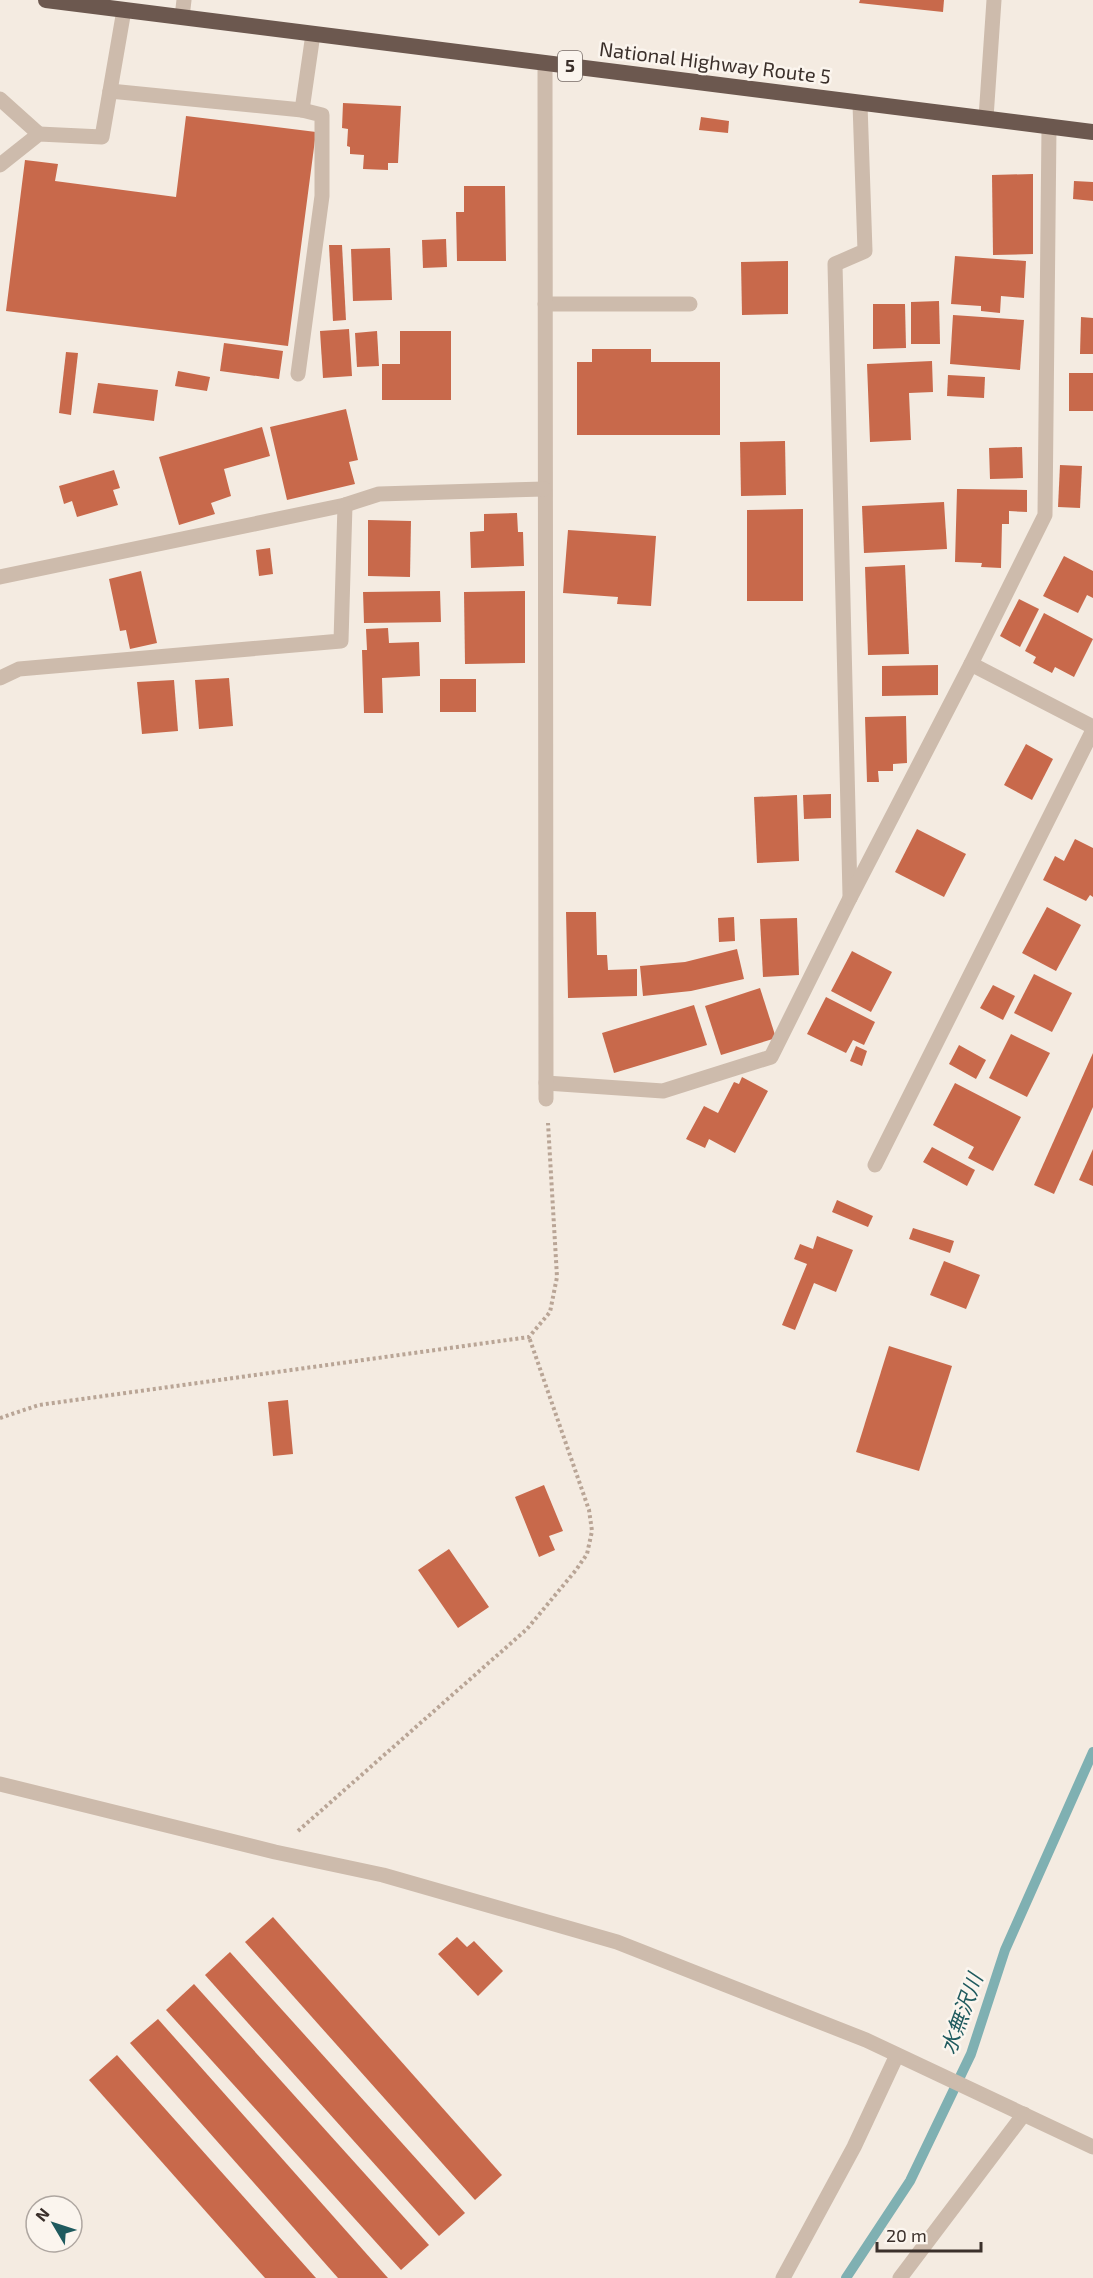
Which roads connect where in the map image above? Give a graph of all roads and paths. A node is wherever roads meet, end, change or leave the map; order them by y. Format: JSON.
{"nodes":[{"id":1,"x":46,"y":0,"type":"edge"},
{"id":2,"x":184,"y":0,"type":"edge"},
{"id":3,"x":994,"y":0,"type":"edge"},
{"id":4,"x":124,"y":10,"type":"junction"},
{"id":5,"x":182,"y":17,"type":"junction"},
{"id":6,"x":313,"y":34,"type":"junction"},
{"id":7,"x":545,"y":63,"type":"junction"},
{"id":8,"x":110,"y":92,"type":"junction"},
{"id":9,"x":0,"y":99,"type":"edge"},
{"id":10,"x":860,"y":104,"type":"junction"},
{"id":11,"x":302,"y":110,"type":"junction"},
{"id":12,"x":986,"y":118,"type":"junction"},
{"id":13,"x":1049,"y":127,"type":"junction"},
{"id":14,"x":1093,"y":132,"type":"edge"},
{"id":15,"x":39,"y":134,"type":"junction"},
{"id":16,"x":0,"y":165,"type":"edge"},
{"id":17,"x":545,"y":304,"type":"junction"},
{"id":18,"x":690,"y":304,"type":"dead end"},
{"id":19,"x":298,"y":374,"type":"dead end"},
{"id":20,"x":544,"y":489,"type":"junction"},
{"id":21,"x":345,"y":506,"type":"junction"},
{"id":22,"x":0,"y":577,"type":"edge"},
{"id":23,"x":971,"y":664,"type":"junction"},
{"id":24,"x":0,"y":678,"type":"edge"},
{"id":25,"x":1093,"y":728,"type":"edge"},
{"id":26,"x":850,"y":898,"type":"junction"},
{"id":27,"x":546,"y":1091,"type":"junction"},
{"id":28,"x":875,"y":1165,"type":"dead end"},
{"id":29,"x":529,"y":1337,"type":"junction"},
{"id":30,"x":0,"y":1418,"type":"edge"},
{"id":31,"x":0,"y":1784,"type":"edge"},
{"id":32,"x":275,"y":1852,"type":"junction"},
{"id":33,"x":897,"y":2055,"type":"junction"},
{"id":34,"x":1024,"y":2114,"type":"junction"},
{"id":35,"x":1093,"y":2147,"type":"edge"},
{"id":36,"x":783,"y":2278,"type":"edge"},
{"id":37,"x":900,"y":2278,"type":"edge"}],
"edges":[{"from":1,"to":4,"type":"highway","name":"National Highway Route 5","number":"5"},
{"from":2,"to":5,"type":"street"},
{"from":3,"to":12,"type":"street"},
{"from":4,"to":5,"type":"highway","name":"National Highway Route 5","number":"5"},
{"from":4,"to":8,"type":"street"},
{"from":5,"to":6,"type":"highway","name":"National Highway Route 5","number":"5"},
{"from":6,"to":7,"type":"highway","name":"National Highway Route 5","number":"5"},
{"from":6,"to":11,"type":"street"},
{"from":7,"to":10,"type":"highway","name":"National Highway Route 5","number":"5"},
{"from":7,"to":17,"type":"street"},
{"from":8,"to":11,"type":"street"},
{"from":8,"to":15,"type":"street"},
{"from":9,"to":15,"type":"street"},
{"from":10,"to":12,"type":"highway","name":"National Highway Route 5","number":"5"},
{"from":10,"to":26,"type":"street"},
{"from":11,"to":19,"type":"street"},
{"from":12,"to":13,"type":"highway","name":"National Highway Route 5","number":"5"},
{"from":13,"to":14,"type":"highway","name":"National Highway Route 5","number":"5"},
{"from":13,"to":23,"type":"street"},
{"from":15,"to":16,"type":"street"},
{"from":17,"to":18,"type":"street"},
{"from":17,"to":20,"type":"street"},
{"from":20,"to":21,"type":"street"},
{"from":20,"to":27,"type":"street"},
{"from":21,"to":22,"type":"street"},
{"from":21,"to":24,"type":"street"},
{"from":23,"to":25,"type":"street"},
{"from":23,"to":26,"type":"street"},
{"from":25,"to":28,"type":"street"},
{"from":26,"to":27,"type":"street"},
{"from":27,"to":29,"type":"path"},
{"from":29,"to":30,"type":"path"},
{"from":29,"to":32,"type":"path"},
{"from":31,"to":32,"type":"street"},
{"from":32,"to":33,"type":"street"},
{"from":33,"to":34,"type":"street"},
{"from":33,"to":36,"type":"street"},
{"from":34,"to":35,"type":"street"},
{"from":34,"to":37,"type":"street"}]}
